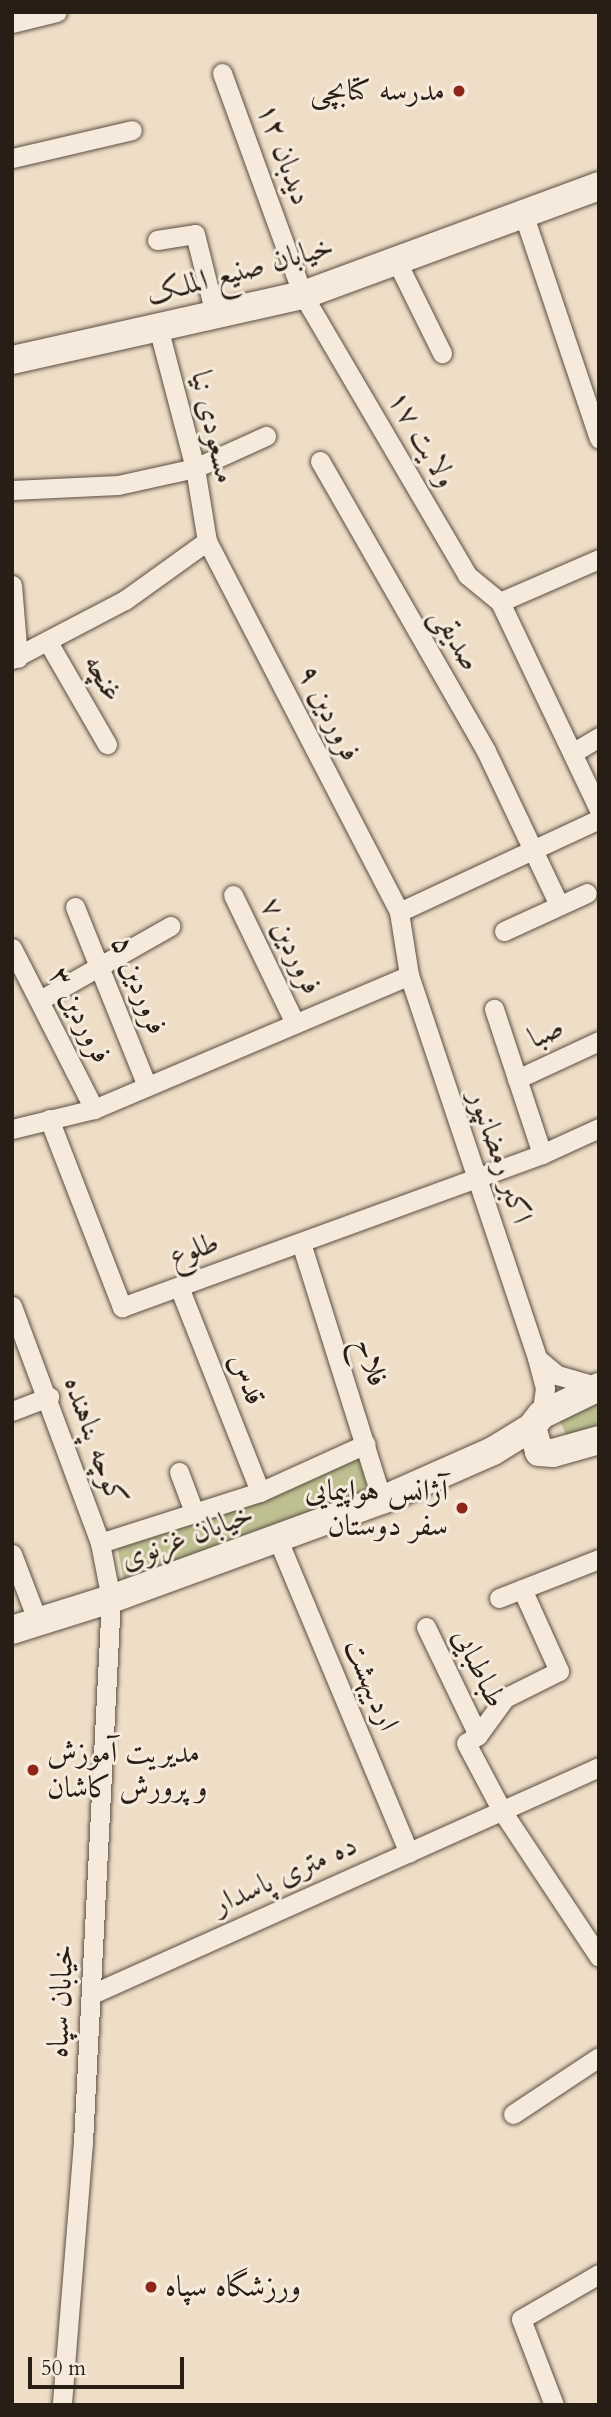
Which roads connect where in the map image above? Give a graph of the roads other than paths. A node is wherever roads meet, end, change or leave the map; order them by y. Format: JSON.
{"nodes":[{"id":1,"x":57,"y":12,"type":"edge"},
{"id":2,"x":12,"y":23,"type":"edge"},
{"id":3,"x":222,"y":73,"type":"dead end"},
{"id":4,"x":132,"y":130,"type":"dead end"},
{"id":5,"x":12,"y":158,"type":"edge"},
{"id":6,"x":599,"y":186,"type":"edge"},
{"id":7,"x":523,"y":213,"type":"junction"},
{"id":8,"x":157,"y":240,"type":"dead end"},
{"id":9,"x":396,"y":260,"type":"junction"},
{"id":10,"x":303,"y":295,"type":"junction"},
{"id":11,"x":215,"y":314,"type":"junction"},
{"id":12,"x":158,"y":327,"type":"junction"},
{"id":13,"x":442,"y":353,"type":"dead end"},
{"id":14,"x":12,"y":360,"type":"edge"},
{"id":15,"x":266,"y":436,"type":"dead end"},
{"id":16,"x":599,"y":439,"type":"edge"},
{"id":17,"x":320,"y":461,"type":"dead end"},
{"id":18,"x":194,"y":468,"type":"junction"},
{"id":19,"x":12,"y":491,"type":"edge"},
{"id":20,"x":207,"y":541,"type":"junction"},
{"id":21,"x":599,"y":559,"type":"edge"},
{"id":22,"x":12,"y":585,"type":"edge"},
{"id":23,"x":500,"y":602,"type":"junction"},
{"id":24,"x":48,"y":642,"type":"junction"},
{"id":25,"x":15,"y":659,"type":"edge"},
{"id":26,"x":599,"y":737,"type":"edge"},
{"id":27,"x":107,"y":744,"type":"dead end"},
{"id":28,"x":574,"y":752,"type":"junction"},
{"id":29,"x":599,"y":810,"type":"edge"},
{"id":30,"x":599,"y":820,"type":"edge"},
{"id":31,"x":532,"y":850,"type":"junction"},
{"id":32,"x":587,"y":893,"type":"dead end"},
{"id":33,"x":233,"y":895,"type":"dead end"},
{"id":34,"x":559,"y":905,"type":"junction"},
{"id":35,"x":75,"y":906,"type":"dead end"},
{"id":36,"x":398,"y":912,"type":"junction"},
{"id":37,"x":170,"y":926,"type":"dead end"},
{"id":38,"x":504,"y":931,"type":"dead end"},
{"id":39,"x":12,"y":948,"type":"edge"},
{"id":40,"x":100,"y":968,"type":"junction"},
{"id":41,"x":409,"y":975,"type":"junction"},
{"id":42,"x":40,"y":1000,"type":"junction"},
{"id":43,"x":494,"y":1009,"type":"dead end"},
{"id":44,"x":295,"y":1023,"type":"junction"},
{"id":45,"x":599,"y":1041,"type":"edge"},
{"id":46,"x":517,"y":1079,"type":"junction"},
{"id":47,"x":147,"y":1086,"type":"junction"},
{"id":48,"x":94,"y":1110,"type":"junction"},
{"id":49,"x":49,"y":1119,"type":"junction"},
{"id":50,"x":599,"y":1128,"type":"edge"},
{"id":51,"x":12,"y":1129,"type":"edge"},
{"id":52,"x":542,"y":1154,"type":"junction"},
{"id":53,"x":477,"y":1182,"type":"junction"},
{"id":54,"x":301,"y":1243,"type":"junction"},
{"id":55,"x":179,"y":1287,"type":"junction"},
{"id":56,"x":12,"y":1306,"type":"edge"},
{"id":57,"x":537,"y":1358,"type":"junction"},
{"id":58,"x":599,"y":1387,"type":"edge"},
{"id":59,"x":49,"y":1397,"type":"junction"},
{"id":60,"x":12,"y":1410,"type":"edge"},
{"id":61,"x":538,"y":1431,"type":"junction"},
{"id":62,"x":599,"y":1440,"type":"edge"},
{"id":63,"x":366,"y":1444,"type":"junction"},
{"id":64,"x":179,"y":1472,"type":"dead end"},
{"id":65,"x":260,"y":1492,"type":"junction"},
{"id":66,"x":382,"y":1500,"type":"junction"},
{"id":67,"x":194,"y":1512,"type":"junction"},
{"id":68,"x":278,"y":1540,"type":"junction"},
{"id":69,"x":100,"y":1543,"type":"junction"},
{"id":70,"x":12,"y":1554,"type":"edge"},
{"id":71,"x":599,"y":1559,"type":"edge"},
{"id":72,"x":522,"y":1589,"type":"junction"},
{"id":73,"x":499,"y":1598,"type":"dead end"},
{"id":74,"x":111,"y":1599,"type":"junction"},
{"id":75,"x":25,"y":1626,"type":"edge"},
{"id":76,"x":426,"y":1627,"type":"dead end"},
{"id":77,"x":478,"y":1735,"type":"junction"},
{"id":78,"x":599,"y":1767,"type":"edge"},
{"id":79,"x":502,"y":1811,"type":"junction"},
{"id":80,"x":409,"y":1853,"type":"junction"},
{"id":81,"x":599,"y":1957,"type":"edge"},
{"id":82,"x":92,"y":1994,"type":"junction"},
{"id":83,"x":599,"y":2057,"type":"edge"},
{"id":84,"x":513,"y":2114,"type":"dead end"},
{"id":85,"x":599,"y":2274,"type":"edge"},
{"id":86,"x":62,"y":2405,"type":"edge"},
{"id":87,"x":555,"y":2405,"type":"edge"}],
"edges":[{"from":1,"to":2,"type":"street"},
{"from":3,"to":10,"type":"street","name":"دیدبان ۱۲"},
{"from":4,"to":5,"type":"street"},
{"from":6,"to":7,"type":"street","name":"خیابان صنیع الملک"},
{"from":7,"to":9,"type":"street","name":"خیابان صنیع الملک"},
{"from":7,"to":16,"type":"street"},
{"from":8,"to":11,"type":"street"},
{"from":9,"to":10,"type":"street","name":"خیابان صنیع الملک"},
{"from":9,"to":13,"type":"street"},
{"from":10,"to":11,"type":"street","name":"خیابان صنیع الملک"},
{"from":10,"to":23,"type":"street","name":"ولایت ۱۷"},
{"from":11,"to":12,"type":"street","name":"خیابان صنیع الملک"},
{"from":12,"to":14,"type":"street","name":"خیابان صنیع الملک"},
{"from":12,"to":18,"type":"street","name":"مسعودی نیا"},
{"from":15,"to":18,"type":"street"},
{"from":17,"to":31,"type":"street","name":"صدیقی"},
{"from":18,"to":19,"type":"street"},
{"from":18,"to":20,"type":"street","name":"مسعودی نیا"},
{"from":20,"to":24,"type":"street"},
{"from":20,"to":36,"type":"street","name":"فروردین ۹"},
{"from":21,"to":23,"type":"street"},
{"from":22,"to":25,"type":"street"},
{"from":23,"to":28,"type":"street"},
{"from":24,"to":25,"type":"street"},
{"from":24,"to":27,"type":"street","name":"غنچه"},
{"from":26,"to":28,"type":"street"},
{"from":28,"to":29,"type":"street"},
{"from":30,"to":31,"type":"street"},
{"from":31,"to":34,"type":"street","name":"صدیقی"},
{"from":31,"to":36,"type":"street"},
{"from":32,"to":34,"type":"street"},
{"from":33,"to":44,"type":"street","name":"فروردین ۷"},
{"from":34,"to":38,"type":"street"},
{"from":35,"to":40,"type":"street","name":"فروردین ۵"},
{"from":36,"to":41,"type":"street","name":"فروردین ۹"},
{"from":37,"to":40,"type":"street"},
{"from":39,"to":42,"type":"street","name":"فروردین ۳"},
{"from":40,"to":42,"type":"street"},
{"from":40,"to":47,"type":"street","name":"فروردین ۵"},
{"from":41,"to":44,"type":"street"},
{"from":41,"to":53,"type":"street","name":"اکبر رمضانپور"},
{"from":42,"to":48,"type":"street","name":"فروردین ۳"},
{"from":43,"to":46,"type":"street"},
{"from":44,"to":47,"type":"street"},
{"from":45,"to":46,"type":"street","name":"صبا"},
{"from":46,"to":52,"type":"street"},
{"from":47,"to":48,"type":"street"},
{"from":48,"to":49,"type":"street"},
{"from":49,"to":51,"type":"street"},
{"from":49,"to":55,"type":"street","name":"طلوع"},
{"from":50,"to":52,"type":"street"},
{"from":52,"to":53,"type":"street","name":"طلوع"},
{"from":53,"to":54,"type":"street","name":"طلوع"},
{"from":53,"to":57,"type":"street","name":"اکبر رمضانپور"},
{"from":54,"to":55,"type":"street","name":"طلوع"},
{"from":54,"to":63,"type":"street","name":"فلاح"},
{"from":55,"to":65,"type":"street","name":"قدس"},
{"from":56,"to":59,"type":"street","name":"کوچه پناهنده"},
{"from":57,"to":58,"type":"street"},
{"from":57,"to":61,"type":"street","name":"اکبر رمضانپور"},
{"from":58,"to":61,"type":"street","name":"خیابان غزنوی"},
{"from":59,"to":60,"type":"street"},
{"from":59,"to":69,"type":"street","name":"کوچه پناهنده"},
{"from":61,"to":62,"type":"street"},
{"from":61,"to":66,"type":"street","name":"خیابان غزنوی"},
{"from":63,"to":65,"type":"street"},
{"from":63,"to":66,"type":"street","name":"فلاح"},
{"from":64,"to":67,"type":"street"},
{"from":65,"to":67,"type":"street"},
{"from":66,"to":68,"type":"street","name":"خیابان غزنوی"},
{"from":67,"to":69,"type":"street"},
{"from":68,"to":74,"type":"street","name":"خیابان غزنوی"},
{"from":68,"to":80,"type":"street","name":"اردیبهشت"},
{"from":69,"to":74,"type":"street","name":"کوچه پناهنده"},
{"from":70,"to":75,"type":"street"},
{"from":71,"to":72,"type":"street"},
{"from":72,"to":73,"type":"street"},
{"from":72,"to":77,"type":"street"},
{"from":74,"to":75,"type":"street","name":"خیابان غزنوی"},
{"from":74,"to":82,"type":"street","name":"خیابان سپاه"},
{"from":76,"to":77,"type":"street","name":"طباطبایی"},
{"from":77,"to":79,"type":"street"},
{"from":78,"to":79,"type":"street","name":"ده متری پاسدار"},
{"from":79,"to":80,"type":"street","name":"ده متری پاسدار"},
{"from":79,"to":81,"type":"street"},
{"from":80,"to":82,"type":"street","name":"ده متری پاسدار"},
{"from":82,"to":86,"type":"street","name":"خیابان سپاه"},
{"from":83,"to":84,"type":"street"},
{"from":85,"to":87,"type":"street"}]}
